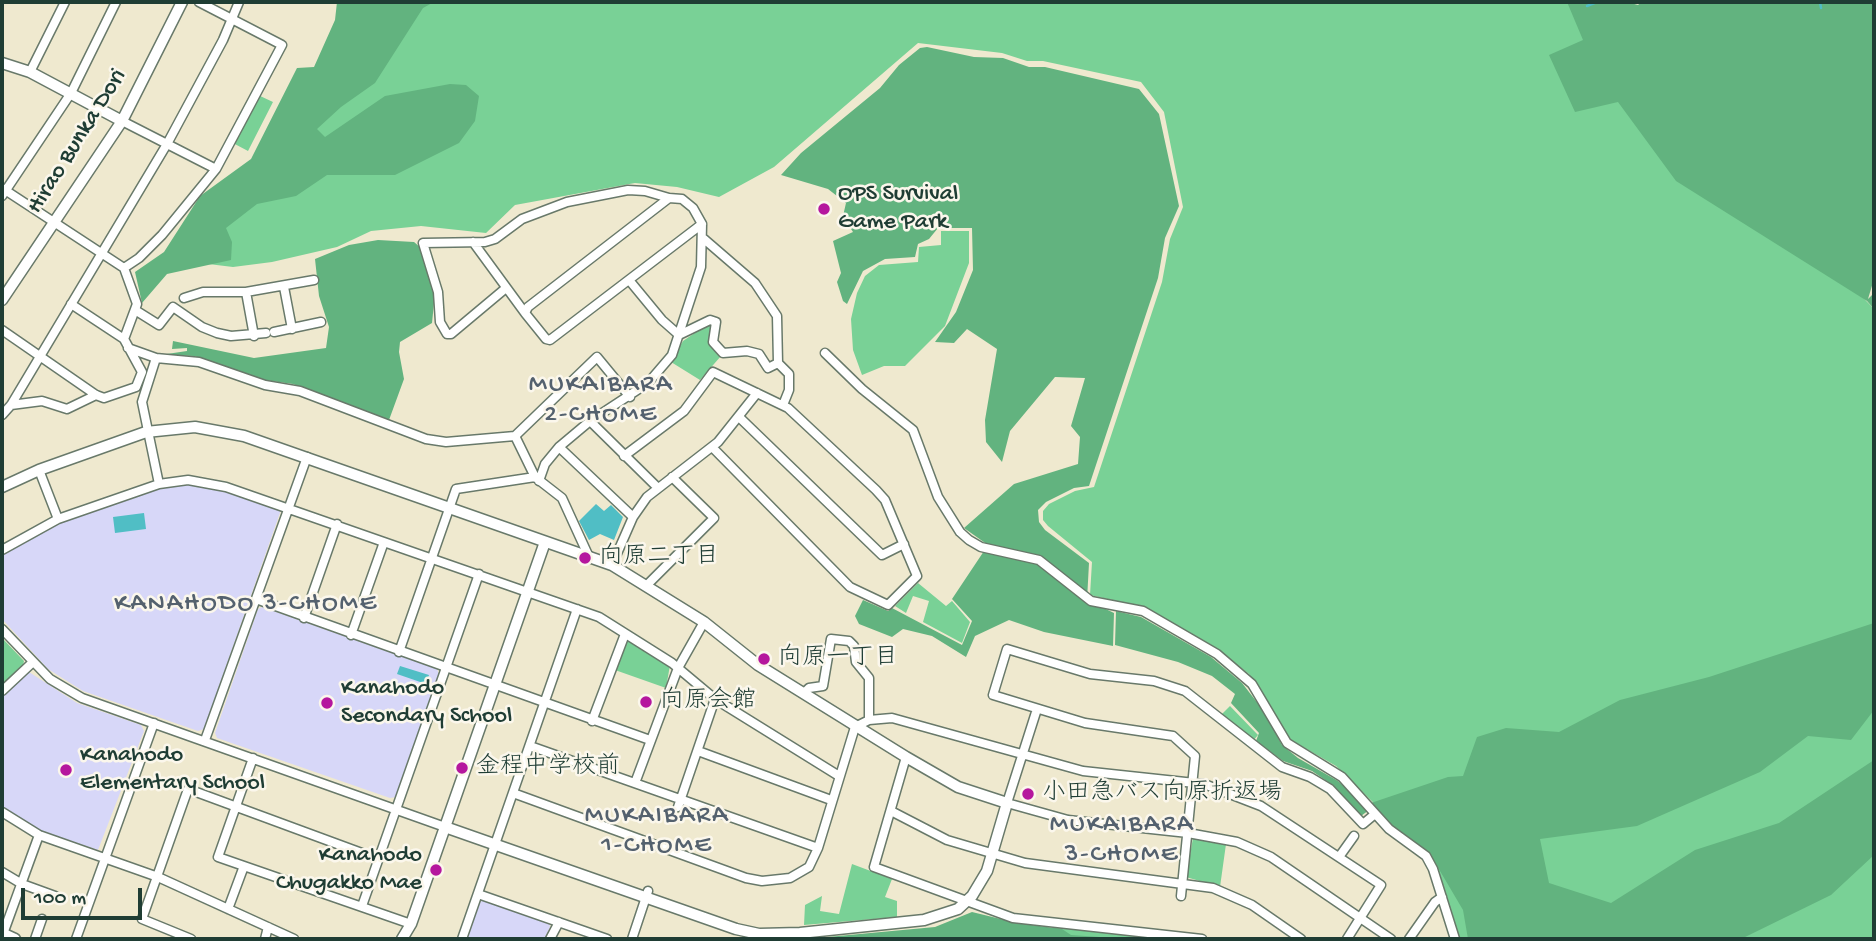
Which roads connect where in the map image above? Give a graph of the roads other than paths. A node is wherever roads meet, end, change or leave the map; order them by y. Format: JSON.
{"nodes":[{"id":1,"x":65,"y":2,"type":"edge"},
{"id":2,"x":116,"y":2,"type":"edge"},
{"id":3,"x":182,"y":2,"type":"edge"},
{"id":4,"x":199,"y":2,"type":"edge"},
{"id":5,"x":239,"y":2,"type":"edge"},
{"id":6,"x":233,"y":18,"type":"junction"},
{"id":7,"x":2,"y":63,"type":"edge"},
{"id":8,"x":30,"y":72,"type":"junction"},
{"id":9,"x":71,"y":93,"type":"junction"},
{"id":10,"x":122,"y":121,"type":"junction"},
{"id":11,"x":167,"y":144,"type":"junction"},
{"id":12,"x":216,"y":169,"type":"junction"},
{"id":13,"x":3,"y":192,"type":"edge"},
{"id":14,"x":669,"y":198,"type":"junction"},
{"id":15,"x":54,"y":222,"type":"junction"},
{"id":16,"x":702,"y":224,"type":"junction"},
{"id":17,"x":704,"y":239,"type":"junction"},
{"id":18,"x":473,"y":242,"type":"junction"},
{"id":19,"x":101,"y":253,"type":"junction"},
{"id":20,"x":124,"y":268,"type":"junction"},
{"id":21,"x":314,"y":280,"type":"dead end"},
{"id":22,"x":629,"y":280,"type":"junction"},
{"id":23,"x":284,"y":287,"type":"junction"},
{"id":24,"x":506,"y":288,"type":"junction"},
{"id":25,"x":246,"y":292,"type":"junction"},
{"id":26,"x":184,"y":298,"type":"dead end"},
{"id":27,"x":2,"y":300,"type":"edge"},
{"id":28,"x":71,"y":304,"type":"junction"},
{"id":29,"x":135,"y":310,"type":"junction"},
{"id":30,"x":525,"y":313,"type":"junction"},
{"id":31,"x":321,"y":322,"type":"dead end"},
{"id":32,"x":292,"y":329,"type":"junction"},
{"id":33,"x":2,"y":330,"type":"edge"},
{"id":34,"x":679,"y":335,"type":"junction"},
{"id":35,"x":254,"y":336,"type":"junction"},
{"id":36,"x":126,"y":343,"type":"junction"},
{"id":37,"x":825,"y":353,"type":"dead end"},
{"id":38,"x":40,"y":356,"type":"junction"},
{"id":39,"x":156,"y":358,"type":"junction"},
{"id":40,"x":778,"y":363,"type":"junction"},
{"id":41,"x":757,"y":393,"type":"junction"},
{"id":42,"x":96,"y":395,"type":"junction"},
{"id":43,"x":630,"y":397,"type":"junction"},
{"id":44,"x":10,"y":405,"type":"junction"},
{"id":45,"x":783,"y":405,"type":"junction"},
{"id":46,"x":2,"y":415,"type":"edge"},
{"id":47,"x":739,"y":417,"type":"junction"},
{"id":48,"x":590,"y":421,"type":"junction"},
{"id":49,"x":146,"y":432,"type":"junction"},
{"id":50,"x":515,"y":436,"type":"junction"},
{"id":51,"x":559,"y":447,"type":"junction"},
{"id":52,"x":712,"y":447,"type":"junction"},
{"id":53,"x":624,"y":456,"type":"junction"},
{"id":54,"x":307,"y":457,"type":"junction"},
{"id":55,"x":39,"y":470,"type":"junction"},
{"id":56,"x":672,"y":477,"type":"junction"},
{"id":57,"x":537,"y":479,"type":"junction"},
{"id":58,"x":159,"y":484,"type":"junction"},
{"id":59,"x":2,"y":487,"type":"edge"},
{"id":60,"x":657,"y":487,"type":"junction"},
{"id":61,"x":289,"y":507,"type":"junction"},
{"id":62,"x":449,"y":508,"type":"junction"},
{"id":63,"x":633,"y":517,"type":"junction"},
{"id":64,"x":58,"y":519,"type":"junction"},
{"id":65,"x":337,"y":524,"type":"junction"},
{"id":66,"x":384,"y":542,"type":"junction"},
{"id":67,"x":545,"y":542,"type":"junction"},
{"id":68,"x":905,"y":544,"type":"junction"},
{"id":69,"x":2,"y":550,"type":"edge"},
{"id":70,"x":589,"y":557,"type":"junction"},
{"id":71,"x":432,"y":558,"type":"junction"},
{"id":72,"x":612,"y":565,"type":"junction"},
{"id":73,"x":479,"y":574,"type":"junction"},
{"id":74,"x":646,"y":586,"type":"junction"},
{"id":75,"x":528,"y":591,"type":"junction"},
{"id":76,"x":256,"y":599,"type":"junction"},
{"id":77,"x":577,"y":609,"type":"junction"},
{"id":78,"x":304,"y":618,"type":"junction"},
{"id":79,"x":704,"y":622,"type":"junction"},
{"id":80,"x":2,"y":629,"type":"edge"},
{"id":81,"x":625,"y":634,"type":"junction"},
{"id":82,"x":351,"y":635,"type":"junction"},
{"id":83,"x":399,"y":652,"type":"junction"},
{"id":84,"x":33,"y":662,"type":"junction"},
{"id":85,"x":446,"y":668,"type":"junction"},
{"id":86,"x":678,"y":668,"type":"junction"},
{"id":87,"x":495,"y":687,"type":"junction"},
{"id":88,"x":2,"y":691,"type":"edge"},
{"id":89,"x":804,"y":693,"type":"junction"},
{"id":90,"x":715,"y":699,"type":"junction"},
{"id":91,"x":545,"y":705,"type":"junction"},
{"id":92,"x":1037,"y":709,"type":"junction"},
{"id":93,"x":869,"y":720,"type":"junction"},
{"id":94,"x":592,"y":721,"type":"junction"},
{"id":95,"x":153,"y":723,"type":"junction"},
{"id":96,"x":855,"y":727,"type":"junction"},
{"id":97,"x":205,"y":740,"type":"junction"},
{"id":98,"x":650,"y":740,"type":"junction"},
{"id":99,"x":530,"y":746,"type":"junction"},
{"id":100,"x":698,"y":751,"type":"junction"},
{"id":101,"x":1023,"y":753,"type":"junction"},
{"id":102,"x":906,"y":757,"type":"junction"},
{"id":103,"x":253,"y":758,"type":"junction"},
{"id":104,"x":839,"y":776,"type":"junction"},
{"id":105,"x":635,"y":783,"type":"junction"},
{"id":106,"x":1193,"y":783,"type":"junction"},
{"id":107,"x":513,"y":793,"type":"junction"},
{"id":108,"x":831,"y":800,"type":"junction"},
{"id":109,"x":679,"y":803,"type":"junction"},
{"id":110,"x":1007,"y":803,"type":"junction"},
{"id":111,"x":235,"y":808,"type":"junction"},
{"id":112,"x":395,"y":809,"type":"junction"},
{"id":113,"x":891,"y":811,"type":"junction"},
{"id":114,"x":2,"y":812,"type":"edge"},
{"id":115,"x":1375,"y":814,"type":"junction"},
{"id":116,"x":445,"y":827,"type":"junction"},
{"id":117,"x":1188,"y":833,"type":"junction"},
{"id":118,"x":40,"y":835,"type":"junction"},
{"id":119,"x":1353,"y":836,"type":"dead end"},
{"id":120,"x":495,"y":843,"type":"junction"},
{"id":121,"x":665,"y":845,"type":"junction"},
{"id":122,"x":818,"y":848,"type":"junction"},
{"id":123,"x":992,"y":853,"type":"junction"},
{"id":124,"x":661,"y":857,"type":"dead end"},
{"id":125,"x":1339,"y":857,"type":"junction"},
{"id":126,"x":105,"y":858,"type":"junction"},
{"id":127,"x":378,"y":859,"type":"junction"},
{"id":128,"x":244,"y":866,"type":"junction"},
{"id":129,"x":2,"y":872,"type":"edge"},
{"id":130,"x":158,"y":877,"type":"junction"},
{"id":131,"x":1182,"y":883,"type":"junction"},
{"id":132,"x":22,"y":884,"type":"junction"},
{"id":133,"x":478,"y":894,"type":"junction"},
{"id":134,"x":647,"y":894,"type":"junction"},
{"id":135,"x":55,"y":896,"type":"dead end"},
{"id":136,"x":1181,"y":896,"type":"dead end"},
{"id":137,"x":1442,"y":897,"type":"junction"},
{"id":138,"x":967,"y":901,"type":"junction"},
{"id":139,"x":362,"y":906,"type":"junction"},
{"id":140,"x":228,"y":909,"type":"junction"},
{"id":141,"x":1361,"y":918,"type":"junction"},
{"id":142,"x":42,"y":919,"type":"dead end"},
{"id":143,"x":559,"y":922,"type":"junction"},
{"id":144,"x":1178,"y":922,"type":"dead end"},
{"id":145,"x":411,"y":923,"type":"junction"},
{"id":146,"x":268,"y":927,"type":"junction"},
{"id":147,"x":2,"y":934,"type":"edge"},
{"id":148,"x":1176,"y":937,"type":"edge"},
{"id":149,"x":15,"y":939,"type":"edge"},
{"id":150,"x":35,"y":939,"type":"edge"},
{"id":151,"x":76,"y":939,"type":"edge"},
{"id":152,"x":191,"y":939,"type":"edge"},
{"id":153,"x":265,"y":939,"type":"edge"},
{"id":154,"x":294,"y":939,"type":"edge"},
{"id":155,"x":402,"y":939,"type":"edge"},
{"id":156,"x":462,"y":939,"type":"edge"},
{"id":157,"x":550,"y":939,"type":"edge"},
{"id":158,"x":607,"y":939,"type":"edge"},
{"id":159,"x":632,"y":939,"type":"edge"},
{"id":160,"x":1202,"y":939,"type":"edge"},
{"id":161,"x":1301,"y":939,"type":"edge"},
{"id":162,"x":1347,"y":939,"type":"edge"},
{"id":163,"x":1391,"y":939,"type":"edge"},
{"id":164,"x":1409,"y":939,"type":"edge"},
{"id":165,"x":1455,"y":939,"type":"edge"}],
"edges":[{"from":1,"to":8,"type":"street"},
{"from":2,"to":9,"type":"street"},
{"from":3,"to":10,"type":"street","name":"Hirao Bunka Dori"},
{"from":4,"to":6,"type":"street"},
{"from":5,"to":6,"type":"street"},
{"from":6,"to":11,"type":"street"},
{"from":6,"to":12,"type":"street"},
{"from":7,"to":8,"type":"street"},
{"from":8,"to":9,"type":"street"},
{"from":9,"to":10,"type":"street"},
{"from":9,"to":13,"type":"street"},
{"from":10,"to":11,"type":"street"},
{"from":10,"to":15,"type":"street","name":"Hirao Bunka Dori"},
{"from":11,"to":12,"type":"street"},
{"from":11,"to":19,"type":"street"},
{"from":12,"to":20,"type":"street"},
{"from":13,"to":15,"type":"street"},
{"from":14,"to":16,"type":"street"},
{"from":14,"to":18,"type":"street"},
{"from":14,"to":30,"type":"street"},
{"from":15,"to":19,"type":"street"},
{"from":15,"to":27,"type":"street","name":"Hirao Bunka Dori"},
{"from":16,"to":17,"type":"street"},
{"from":16,"to":22,"type":"street"},
{"from":17,"to":34,"type":"street"},
{"from":17,"to":40,"type":"street"},
{"from":18,"to":24,"type":"street"},
{"from":18,"to":24,"type":"street"},
{"from":19,"to":20,"type":"street"},
{"from":19,"to":28,"type":"street"},
{"from":20,"to":29,"type":"street"},
{"from":21,"to":23,"type":"street"},
{"from":22,"to":30,"type":"street"},
{"from":22,"to":34,"type":"street"},
{"from":23,"to":25,"type":"street"},
{"from":23,"to":32,"type":"street"},
{"from":24,"to":30,"type":"street"},
{"from":25,"to":26,"type":"street"},
{"from":25,"to":35,"type":"street"},
{"from":28,"to":36,"type":"street"},
{"from":28,"to":38,"type":"street"},
{"from":29,"to":35,"type":"street"},
{"from":29,"to":36,"type":"street"},
{"from":31,"to":32,"type":"street"},
{"from":32,"to":35,"type":"street"},
{"from":33,"to":38,"type":"street"},
{"from":34,"to":40,"type":"street"},
{"from":34,"to":43,"type":"street"},
{"from":36,"to":39,"type":"street"},
{"from":36,"to":42,"type":"street"},
{"from":37,"to":115,"type":"street"},
{"from":38,"to":42,"type":"street"},
{"from":38,"to":44,"type":"street"},
{"from":39,"to":49,"type":"street"},
{"from":39,"to":50,"type":"street"},
{"from":40,"to":45,"type":"street"},
{"from":41,"to":45,"type":"street"},
{"from":41,"to":47,"type":"street"},
{"from":41,"to":53,"type":"street"},
{"from":42,"to":44,"type":"street"},
{"from":43,"to":48,"type":"street"},
{"from":43,"to":50,"type":"street"},
{"from":44,"to":46,"type":"street"},
{"from":45,"to":68,"type":"street"},
{"from":47,"to":52,"type":"street"},
{"from":47,"to":68,"type":"street"},
{"from":48,"to":51,"type":"street"},
{"from":48,"to":53,"type":"street"},
{"from":49,"to":54,"type":"street"},
{"from":49,"to":55,"type":"street"},
{"from":49,"to":58,"type":"street"},
{"from":50,"to":57,"type":"street"},
{"from":51,"to":57,"type":"street"},
{"from":51,"to":63,"type":"street"},
{"from":52,"to":56,"type":"street"},
{"from":52,"to":68,"type":"street"},
{"from":53,"to":60,"type":"street"},
{"from":54,"to":61,"type":"street"},
{"from":54,"to":62,"type":"street"},
{"from":55,"to":59,"type":"street"},
{"from":55,"to":64,"type":"street"},
{"from":56,"to":60,"type":"street"},
{"from":56,"to":74,"type":"street"},
{"from":57,"to":62,"type":"street"},
{"from":57,"to":70,"type":"street"},
{"from":58,"to":61,"type":"street"},
{"from":58,"to":64,"type":"street"},
{"from":60,"to":63,"type":"street"},
{"from":61,"to":65,"type":"street"},
{"from":61,"to":76,"type":"street"},
{"from":62,"to":67,"type":"street"},
{"from":62,"to":71,"type":"street"},
{"from":63,"to":72,"type":"street"},
{"from":64,"to":69,"type":"street"},
{"from":65,"to":66,"type":"street"},
{"from":65,"to":78,"type":"street"},
{"from":66,"to":71,"type":"street"},
{"from":66,"to":82,"type":"street"},
{"from":67,"to":70,"type":"street"},
{"from":67,"to":75,"type":"street"},
{"from":70,"to":72,"type":"street"},
{"from":71,"to":73,"type":"street"},
{"from":71,"to":83,"type":"street"},
{"from":72,"to":74,"type":"street"},
{"from":73,"to":75,"type":"street"},
{"from":73,"to":85,"type":"street"},
{"from":74,"to":79,"type":"street"},
{"from":75,"to":77,"type":"street"},
{"from":75,"to":87,"type":"street"},
{"from":76,"to":78,"type":"street"},
{"from":76,"to":97,"type":"street"},
{"from":77,"to":81,"type":"street"},
{"from":77,"to":91,"type":"street"},
{"from":78,"to":82,"type":"street"},
{"from":79,"to":86,"type":"street"},
{"from":79,"to":89,"type":"street"},
{"from":80,"to":84,"type":"street"},
{"from":81,"to":86,"type":"street"},
{"from":81,"to":94,"type":"street"},
{"from":82,"to":83,"type":"street"},
{"from":83,"to":85,"type":"street"},
{"from":84,"to":88,"type":"street"},
{"from":84,"to":95,"type":"street"},
{"from":85,"to":87,"type":"street"},
{"from":85,"to":112,"type":"street"},
{"from":86,"to":90,"type":"street"},
{"from":86,"to":98,"type":"street"},
{"from":87,"to":91,"type":"street"},
{"from":87,"to":116,"type":"street"},
{"from":89,"to":93,"type":"street"},
{"from":89,"to":96,"type":"street"},
{"from":90,"to":100,"type":"street"},
{"from":90,"to":104,"type":"street"},
{"from":91,"to":94,"type":"street"},
{"from":91,"to":99,"type":"street"},
{"from":92,"to":101,"type":"street"},
{"from":92,"to":106,"type":"street"},
{"from":92,"to":115,"type":"street"},
{"from":93,"to":96,"type":"street"},
{"from":93,"to":101,"type":"street"},
{"from":94,"to":98,"type":"street"},
{"from":95,"to":97,"type":"street"},
{"from":95,"to":126,"type":"street"},
{"from":96,"to":102,"type":"street"},
{"from":96,"to":104,"type":"street"},
{"from":97,"to":103,"type":"street"},
{"from":98,"to":105,"type":"street"},
{"from":99,"to":105,"type":"street"},
{"from":99,"to":107,"type":"street"},
{"from":100,"to":108,"type":"street"},
{"from":100,"to":109,"type":"street"},
{"from":101,"to":106,"type":"street"},
{"from":101,"to":110,"type":"street"},
{"from":102,"to":110,"type":"street"},
{"from":102,"to":113,"type":"street"},
{"from":103,"to":111,"type":"street"},
{"from":103,"to":112,"type":"street"},
{"from":104,"to":108,"type":"street"},
{"from":105,"to":109,"type":"street"},
{"from":106,"to":117,"type":"street"},
{"from":106,"to":125,"type":"street"},
{"from":107,"to":120,"type":"street"},
{"from":107,"to":121,"type":"street"},
{"from":108,"to":122,"type":"street"},
{"from":109,"to":122,"type":"street"},
{"from":110,"to":117,"type":"street"},
{"from":110,"to":123,"type":"street"},
{"from":111,"to":127,"type":"street"},
{"from":111,"to":128,"type":"street"},
{"from":111,"to":130,"type":"street"},
{"from":112,"to":116,"type":"street"},
{"from":112,"to":127,"type":"street"},
{"from":113,"to":123,"type":"street"},
{"from":113,"to":138,"type":"street"},
{"from":114,"to":118,"type":"street"},
{"from":115,"to":137,"type":"street"},
{"from":116,"to":120,"type":"street"},
{"from":116,"to":145,"type":"street"},
{"from":117,"to":131,"type":"street"},
{"from":117,"to":141,"type":"street"},
{"from":118,"to":126,"type":"street"},
{"from":118,"to":132,"type":"street"},
{"from":119,"to":125,"type":"street"},
{"from":120,"to":133,"type":"street"},
{"from":120,"to":134,"type":"street"},
{"from":121,"to":122,"type":"street"},
{"from":121,"to":124,"type":"street"},
{"from":123,"to":131,"type":"street"},
{"from":123,"to":138,"type":"street"},
{"from":125,"to":141,"type":"street"},
{"from":126,"to":130,"type":"street"},
{"from":126,"to":151,"type":"street"},
{"from":127,"to":139,"type":"street"},
{"from":128,"to":139,"type":"street"},
{"from":128,"to":140,"type":"street"},
{"from":129,"to":132,"type":"street"},
{"from":130,"to":140,"type":"street"},
{"from":130,"to":152,"type":"street"},
{"from":131,"to":136,"type":"street"},
{"from":131,"to":161,"type":"street"},
{"from":132,"to":135,"type":"street"},
{"from":132,"to":147,"type":"street"},
{"from":133,"to":143,"type":"street"},
{"from":133,"to":156,"type":"street"},
{"from":134,"to":138,"type":"street"},
{"from":134,"to":159,"type":"street"},
{"from":137,"to":164,"type":"street"},
{"from":137,"to":165,"type":"street"},
{"from":138,"to":148,"type":"street"},
{"from":139,"to":145,"type":"street"},
{"from":140,"to":146,"type":"street"},
{"from":141,"to":162,"type":"street"},
{"from":141,"to":163,"type":"street"},
{"from":142,"to":150,"type":"street"},
{"from":143,"to":157,"type":"street"},
{"from":143,"to":158,"type":"street"},
{"from":144,"to":148,"type":"street"},
{"from":145,"to":155,"type":"street"},
{"from":146,"to":153,"type":"street"},
{"from":146,"to":154,"type":"street"},
{"from":147,"to":149,"type":"street"},
{"from":148,"to":160,"type":"street"}]}
